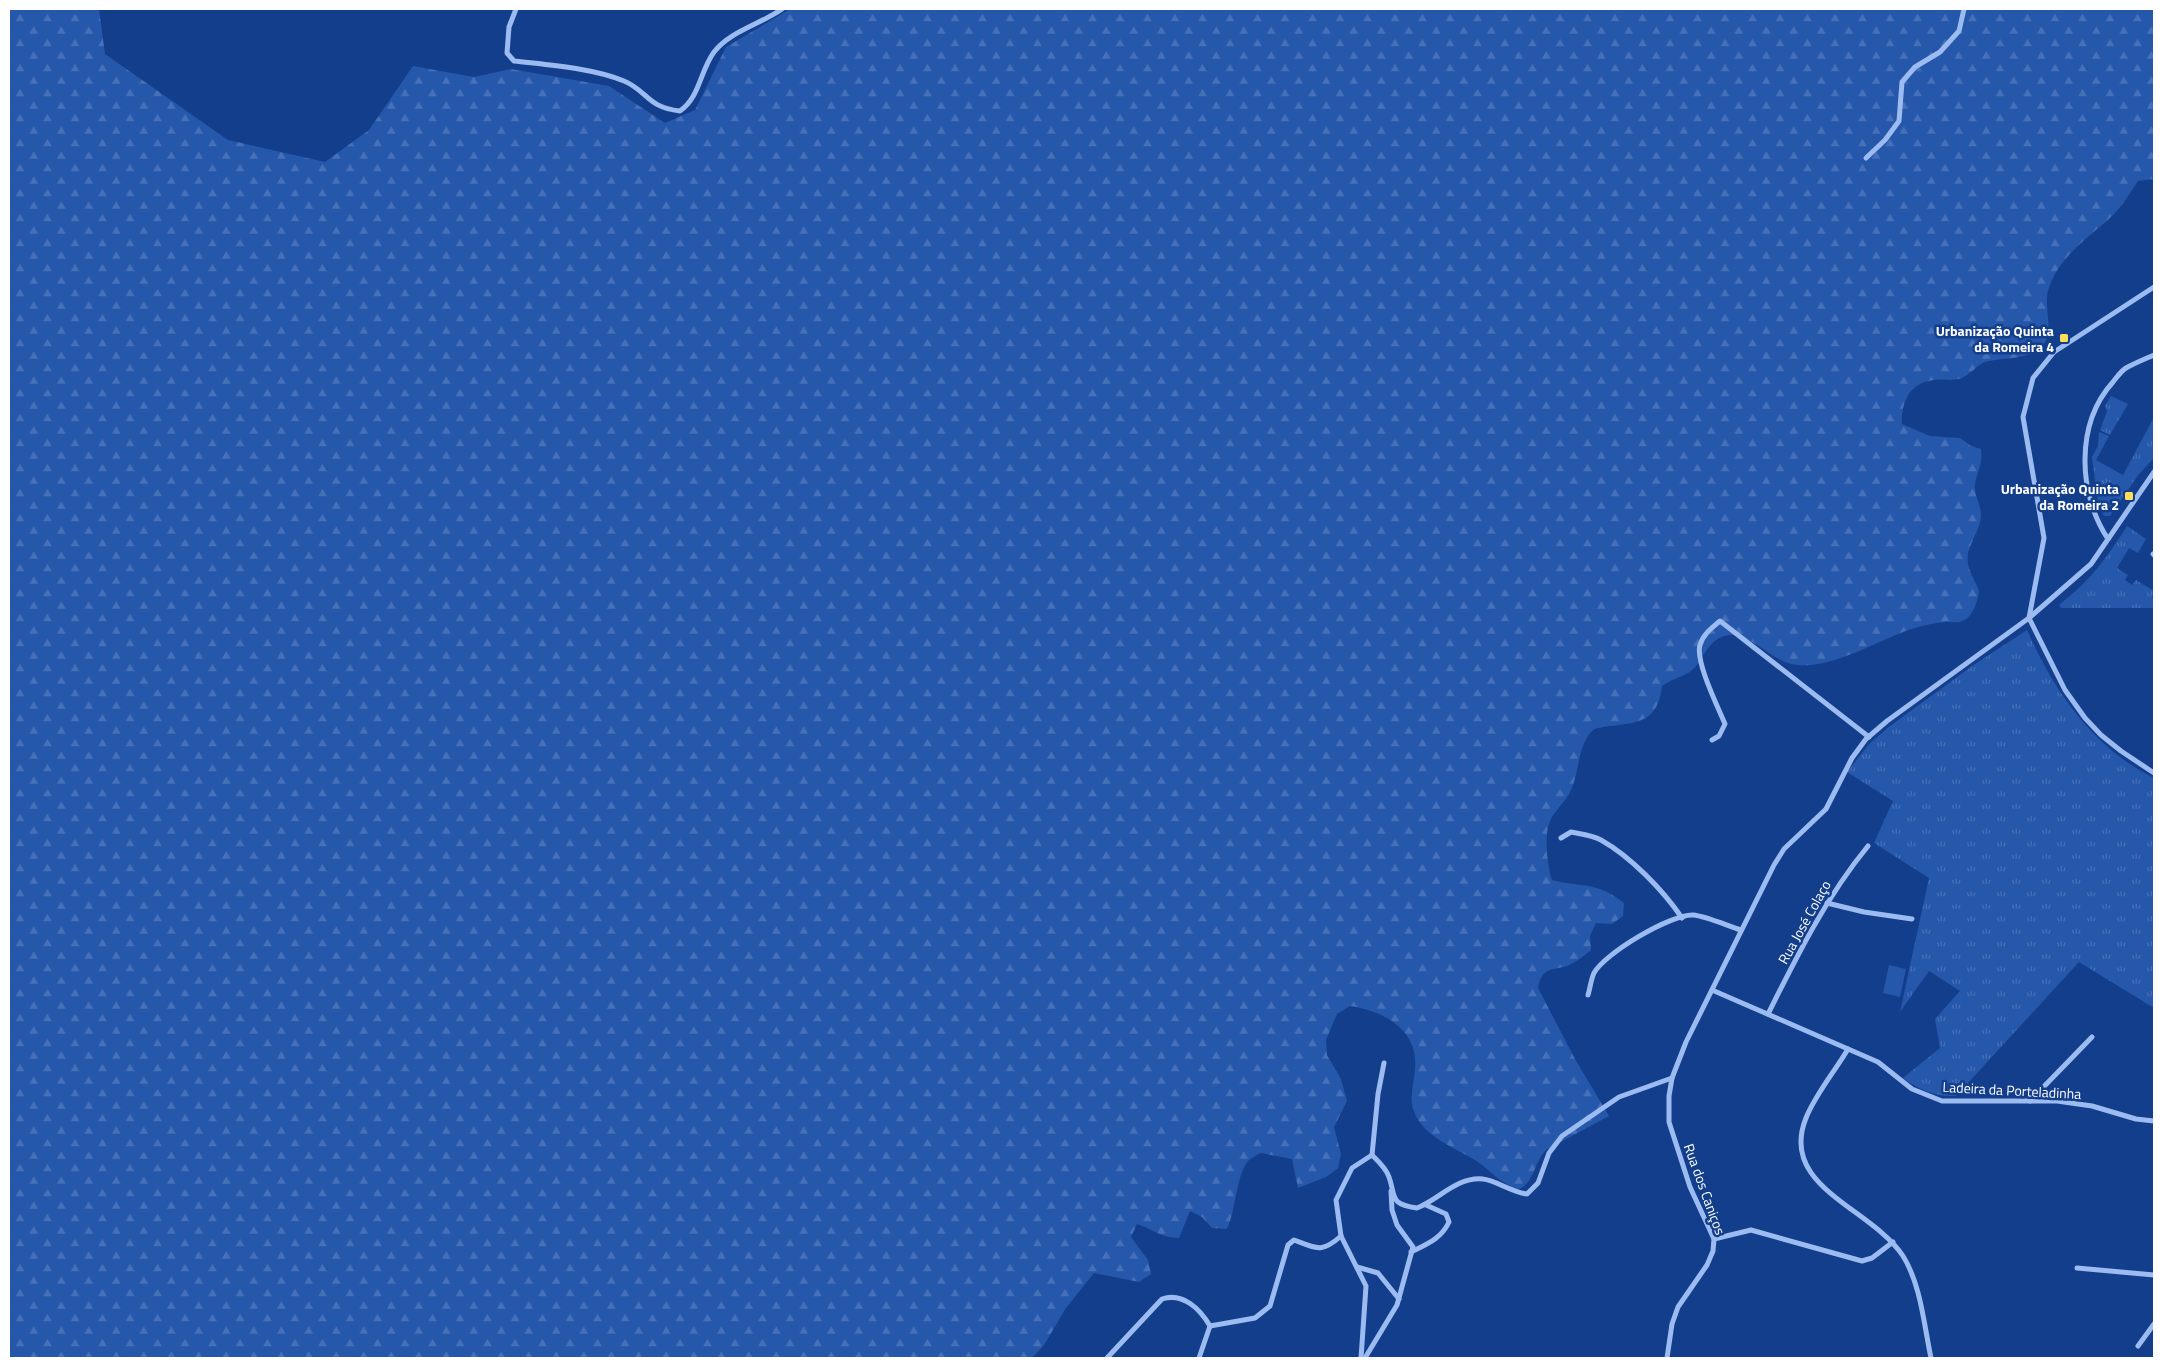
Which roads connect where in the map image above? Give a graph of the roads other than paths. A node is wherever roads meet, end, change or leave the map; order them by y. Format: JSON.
{"nodes":[{"id":1,"x":516,"y":9,"type":"edge"},
{"id":2,"x":782,"y":9,"type":"edge"},
{"id":3,"x":1964,"y":9,"type":"edge"},
{"id":4,"x":1866,"y":158,"type":"dead end"},
{"id":5,"x":2154,"y":288,"type":"edge"},
{"id":6,"x":2154,"y":355,"type":"edge"},
{"id":7,"x":2154,"y":472,"type":"edge"},
{"id":8,"x":2108,"y":539,"type":"junction"},
{"id":9,"x":2029,"y":618,"type":"junction"},
{"id":10,"x":1869,"y":737,"type":"junction"},
{"id":11,"x":1712,"y":740,"type":"dead end"},
{"id":12,"x":2154,"y":773,"type":"edge"},
{"id":13,"x":1561,"y":838,"type":"dead end"},
{"id":14,"x":1868,"y":846,"type":"dead end"},
{"id":15,"x":1827,"y":903,"type":"junction"},
{"id":16,"x":1682,"y":918,"type":"junction"},
{"id":17,"x":1912,"y":919,"type":"dead end"},
{"id":18,"x":1741,"y":930,"type":"junction"},
{"id":19,"x":1712,"y":990,"type":"junction"},
{"id":20,"x":1588,"y":996,"type":"dead end"},
{"id":21,"x":1768,"y":1014,"type":"junction"},
{"id":22,"x":2092,"y":1038,"type":"dead end"},
{"id":23,"x":1848,"y":1049,"type":"junction"},
{"id":24,"x":1384,"y":1063,"type":"dead end"},
{"id":25,"x":1672,"y":1078,"type":"junction"},
{"id":26,"x":2030,"y":1101,"type":"junction"},
{"id":27,"x":2154,"y":1121,"type":"edge"},
{"id":28,"x":1372,"y":1155,"type":"junction"},
{"id":29,"x":1391,"y":1191,"type":"junction"},
{"id":30,"x":1426,"y":1205,"type":"junction"},
{"id":31,"x":1342,"y":1236,"type":"junction"},
{"id":32,"x":1714,"y":1239,"type":"junction"},
{"id":33,"x":1892,"y":1242,"type":"junction"},
{"id":34,"x":1411,"y":1252,"type":"junction"},
{"id":35,"x":1357,"y":1267,"type":"junction"},
{"id":36,"x":2077,"y":1268,"type":"dead end"},
{"id":37,"x":2154,"y":1276,"type":"edge"},
{"id":38,"x":1399,"y":1299,"type":"junction"},
{"id":39,"x":2154,"y":1324,"type":"edge"},
{"id":40,"x":1210,"y":1326,"type":"junction"},
{"id":41,"x":2138,"y":1346,"type":"dead end"},
{"id":42,"x":1107,"y":1358,"type":"edge"},
{"id":43,"x":1199,"y":1358,"type":"edge"},
{"id":44,"x":1361,"y":1358,"type":"edge"},
{"id":45,"x":1365,"y":1358,"type":"edge"},
{"id":46,"x":1667,"y":1358,"type":"edge"},
{"id":47,"x":1931,"y":1358,"type":"edge"}],
"edges":[{"from":1,"to":2,"type":"street"},
{"from":3,"to":4,"type":"street"},
{"from":5,"to":9,"type":"street"},
{"from":6,"to":8,"type":"street"},
{"from":7,"to":8,"type":"street","name":"Rua dos Caniços"},
{"from":8,"to":9,"type":"street","name":"Rua dos Caniços"},
{"from":9,"to":10,"type":"street","name":"Rua dos Caniços"},
{"from":9,"to":12,"type":"street"},
{"from":10,"to":11,"type":"street"},
{"from":10,"to":18,"type":"street","name":"Rua dos Caniços"},
{"from":13,"to":16,"type":"street"},
{"from":14,"to":15,"type":"street","name":"Rua José Colaço"},
{"from":15,"to":17,"type":"street"},
{"from":15,"to":21,"type":"street","name":"Rua José Colaço"},
{"from":16,"to":18,"type":"street"},
{"from":16,"to":20,"type":"street"},
{"from":18,"to":19,"type":"street","name":"Rua dos Caniços"},
{"from":19,"to":21,"type":"street","name":"Ladeira da Porteladinha"},
{"from":19,"to":25,"type":"street","name":"Rua dos Caniços"},
{"from":21,"to":23,"type":"street","name":"Ladeira da Porteladinha"},
{"from":22,"to":26,"type":"street"},
{"from":23,"to":26,"type":"street","name":"Ladeira da Porteladinha"},
{"from":23,"to":33,"type":"street"},
{"from":24,"to":28,"type":"street"},
{"from":25,"to":30,"type":"street"},
{"from":25,"to":32,"type":"street","name":"Rua dos Caniços"},
{"from":26,"to":27,"type":"street","name":"Ladeira da Porteladinha"},
{"from":28,"to":29,"type":"street"},
{"from":28,"to":31,"type":"street"},
{"from":29,"to":30,"type":"street"},
{"from":29,"to":34,"type":"street"},
{"from":30,"to":34,"type":"street"},
{"from":31,"to":35,"type":"street"},
{"from":31,"to":40,"type":"street"},
{"from":32,"to":33,"type":"street"},
{"from":32,"to":46,"type":"street","name":"Rua dos Caniços"},
{"from":33,"to":47,"type":"street"},
{"from":34,"to":38,"type":"street"},
{"from":35,"to":38,"type":"street"},
{"from":35,"to":44,"type":"street"},
{"from":36,"to":37,"type":"street"},
{"from":38,"to":45,"type":"street"},
{"from":39,"to":41,"type":"street"},
{"from":40,"to":42,"type":"street"},
{"from":40,"to":43,"type":"street"}]}
